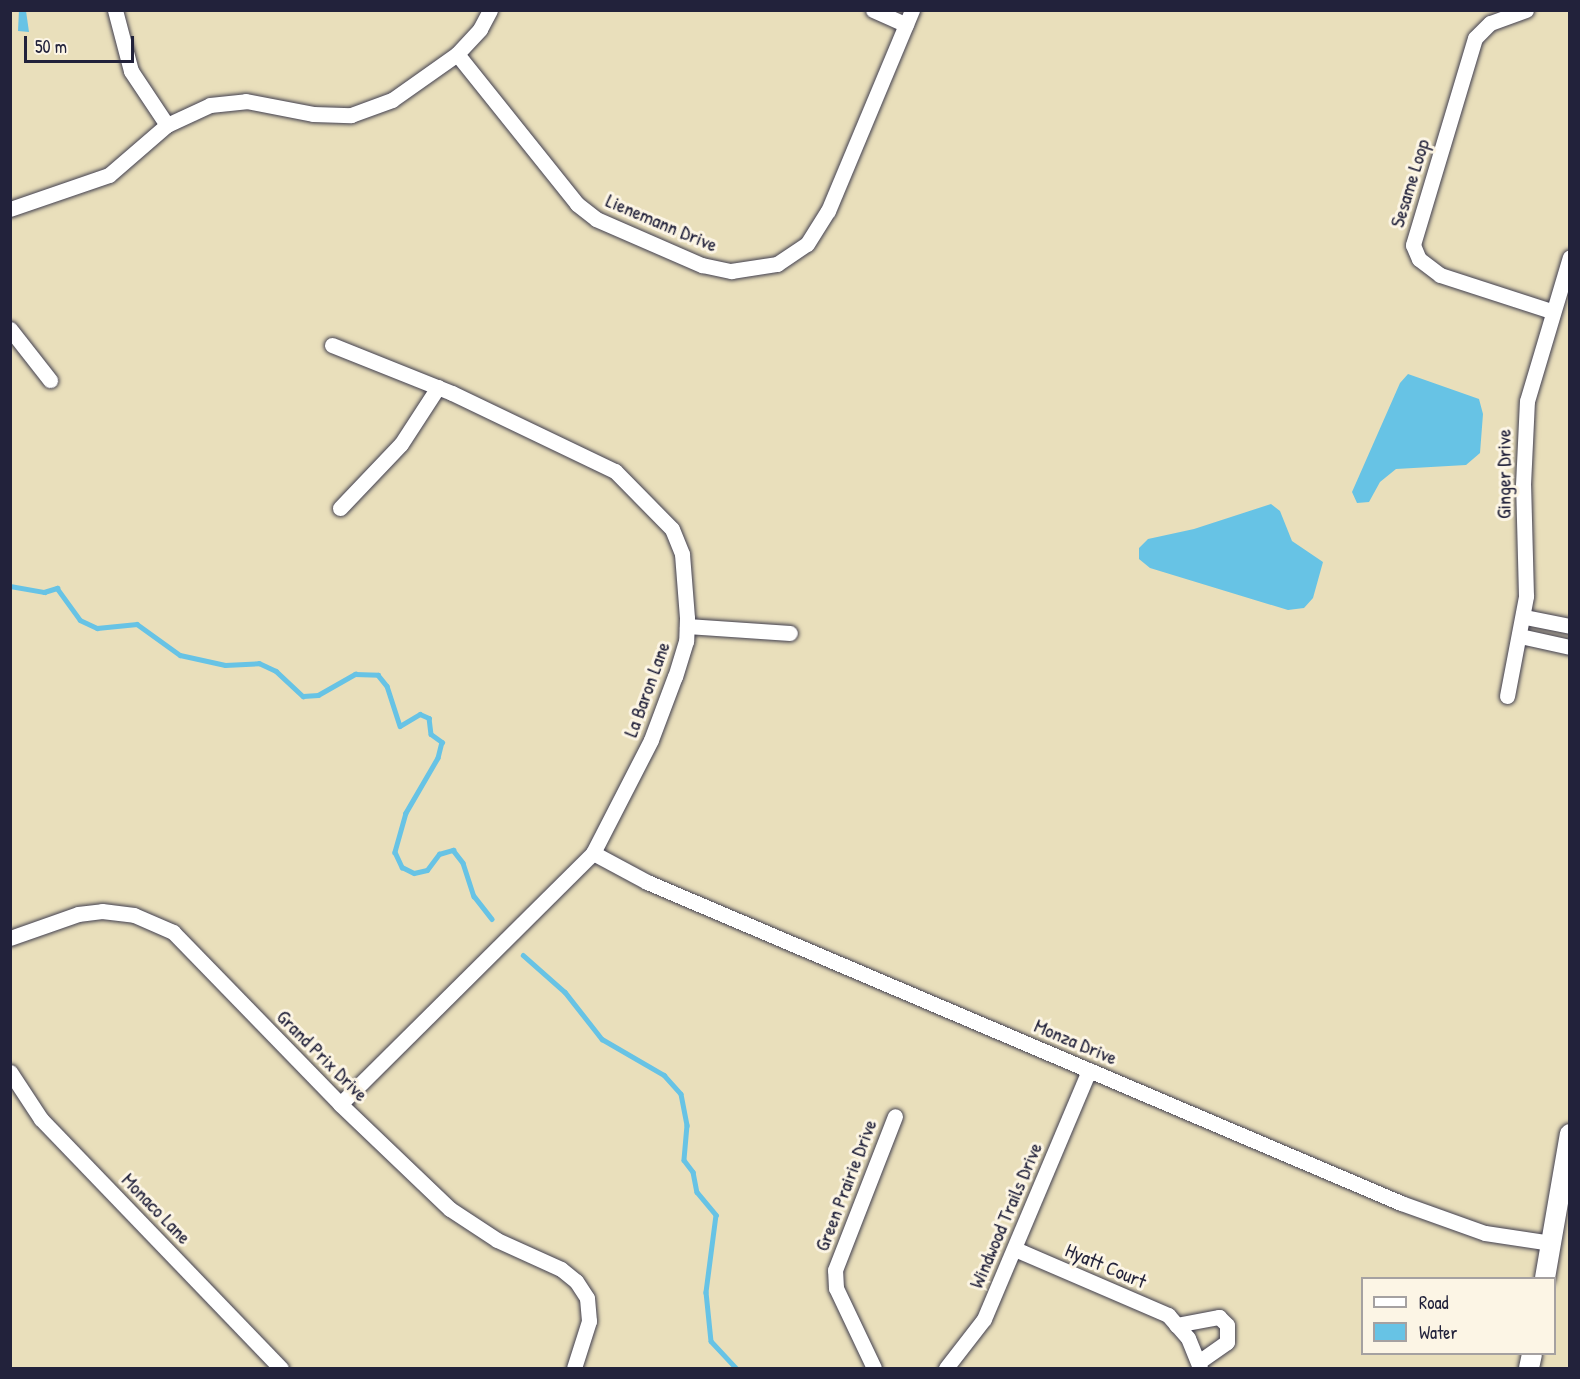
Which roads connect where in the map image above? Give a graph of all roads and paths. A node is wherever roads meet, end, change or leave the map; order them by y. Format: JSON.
{"nodes":[{"id":1,"x":114,"y":10,"type":"edge"},
{"id":2,"x":490,"y":10,"type":"edge"},
{"id":3,"x":873,"y":10,"type":"edge"},
{"id":4,"x":1526,"y":10,"type":"edge"},
{"id":5,"x":909,"y":18,"type":"edge"},
{"id":6,"x":457,"y":54,"type":"junction"},
{"id":7,"x":167,"y":125,"type":"junction"},
{"id":8,"x":10,"y":209,"type":"edge"},
{"id":9,"x":1569,"y":257,"type":"edge"},
{"id":10,"x":1551,"y":311,"type":"junction"},
{"id":11,"x":10,"y":329,"type":"edge"},
{"id":12,"x":332,"y":345,"type":"dead end"},
{"id":13,"x":50,"y":380,"type":"dead end"},
{"id":14,"x":438,"y":387,"type":"junction"},
{"id":15,"x":340,"y":508,"type":"dead end"},
{"id":16,"x":1525,"y":617,"type":"junction"},
{"id":17,"x":687,"y":626,"type":"junction"},
{"id":18,"x":1569,"y":626,"type":"edge"},
{"id":19,"x":790,"y":633,"type":"dead end"},
{"id":20,"x":1520,"y":636,"type":"junction"},
{"id":21,"x":1569,"y":647,"type":"edge"},
{"id":22,"x":1507,"y":696,"type":"dead end"},
{"id":23,"x":592,"y":853,"type":"junction"},
{"id":24,"x":10,"y":938,"type":"edge"},
{"id":25,"x":1089,"y":1070,"type":"junction"},
{"id":26,"x":10,"y":1072,"type":"edge"},
{"id":27,"x":340,"y":1104,"type":"junction"},
{"id":28,"x":895,"y":1116,"type":"dead end"},
{"id":29,"x":1569,"y":1134,"type":"edge"},
{"id":30,"x":1551,"y":1243,"type":"junction"},
{"id":31,"x":1015,"y":1249,"type":"junction"},
{"id":32,"x":1545,"y":1277,"type":"edge"},
{"id":33,"x":1176,"y":1325,"type":"junction"},
{"id":34,"x":1199,"y":1365,"type":"edge"},
{"id":35,"x":280,"y":1368,"type":"edge"},
{"id":36,"x":574,"y":1368,"type":"edge"},
{"id":37,"x":874,"y":1368,"type":"edge"},
{"id":38,"x":946,"y":1368,"type":"edge"}],
"edges":[{"from":1,"to":7,"type":"street"},
{"from":2,"to":6,"type":"street"},
{"from":3,"to":5,"type":"street"},
{"from":4,"to":10,"type":"street","name":"Sesame Loop"},
{"from":5,"to":6,"type":"street","name":"Lienemann Drive"},
{"from":6,"to":7,"type":"street"},
{"from":7,"to":8,"type":"street"},
{"from":9,"to":10,"type":"street","name":"Ginger Drive"},
{"from":10,"to":16,"type":"street","name":"Ginger Drive"},
{"from":11,"to":13,"type":"street"},
{"from":12,"to":14,"type":"street","name":"La Baron Lane"},
{"from":14,"to":15,"type":"street"},
{"from":14,"to":17,"type":"street","name":"La Baron Lane"},
{"from":16,"to":18,"type":"street"},
{"from":16,"to":20,"type":"street","name":"Ginger Drive"},
{"from":17,"to":19,"type":"street"},
{"from":17,"to":23,"type":"street","name":"La Baron Lane"},
{"from":20,"to":21,"type":"street"},
{"from":20,"to":22,"type":"street","name":"Ginger Drive"},
{"from":23,"to":25,"type":"street","name":"Monza Drive"},
{"from":23,"to":27,"type":"street","name":"La Baron Lane"},
{"from":24,"to":27,"type":"street","name":"Grand Prix Drive"},
{"from":25,"to":30,"type":"street","name":"Monza Drive"},
{"from":25,"to":31,"type":"street","name":"Windwood Trails Drive"},
{"from":26,"to":35,"type":"street","name":"Monaco Lane"},
{"from":27,"to":36,"type":"street","name":"Grand Prix Drive"},
{"from":28,"to":37,"type":"street","name":"Green Prairie Drive"},
{"from":29,"to":30,"type":"main road"},
{"from":30,"to":32,"type":"main road"},
{"from":31,"to":33,"type":"street","name":"Hyatt Court"},
{"from":31,"to":38,"type":"street","name":"Windwood Trails Drive"},
{"from":33,"to":34,"type":"street","name":"Hyatt Court"},
{"from":33,"to":34,"type":"street","name":"Hyatt Court"}]}
